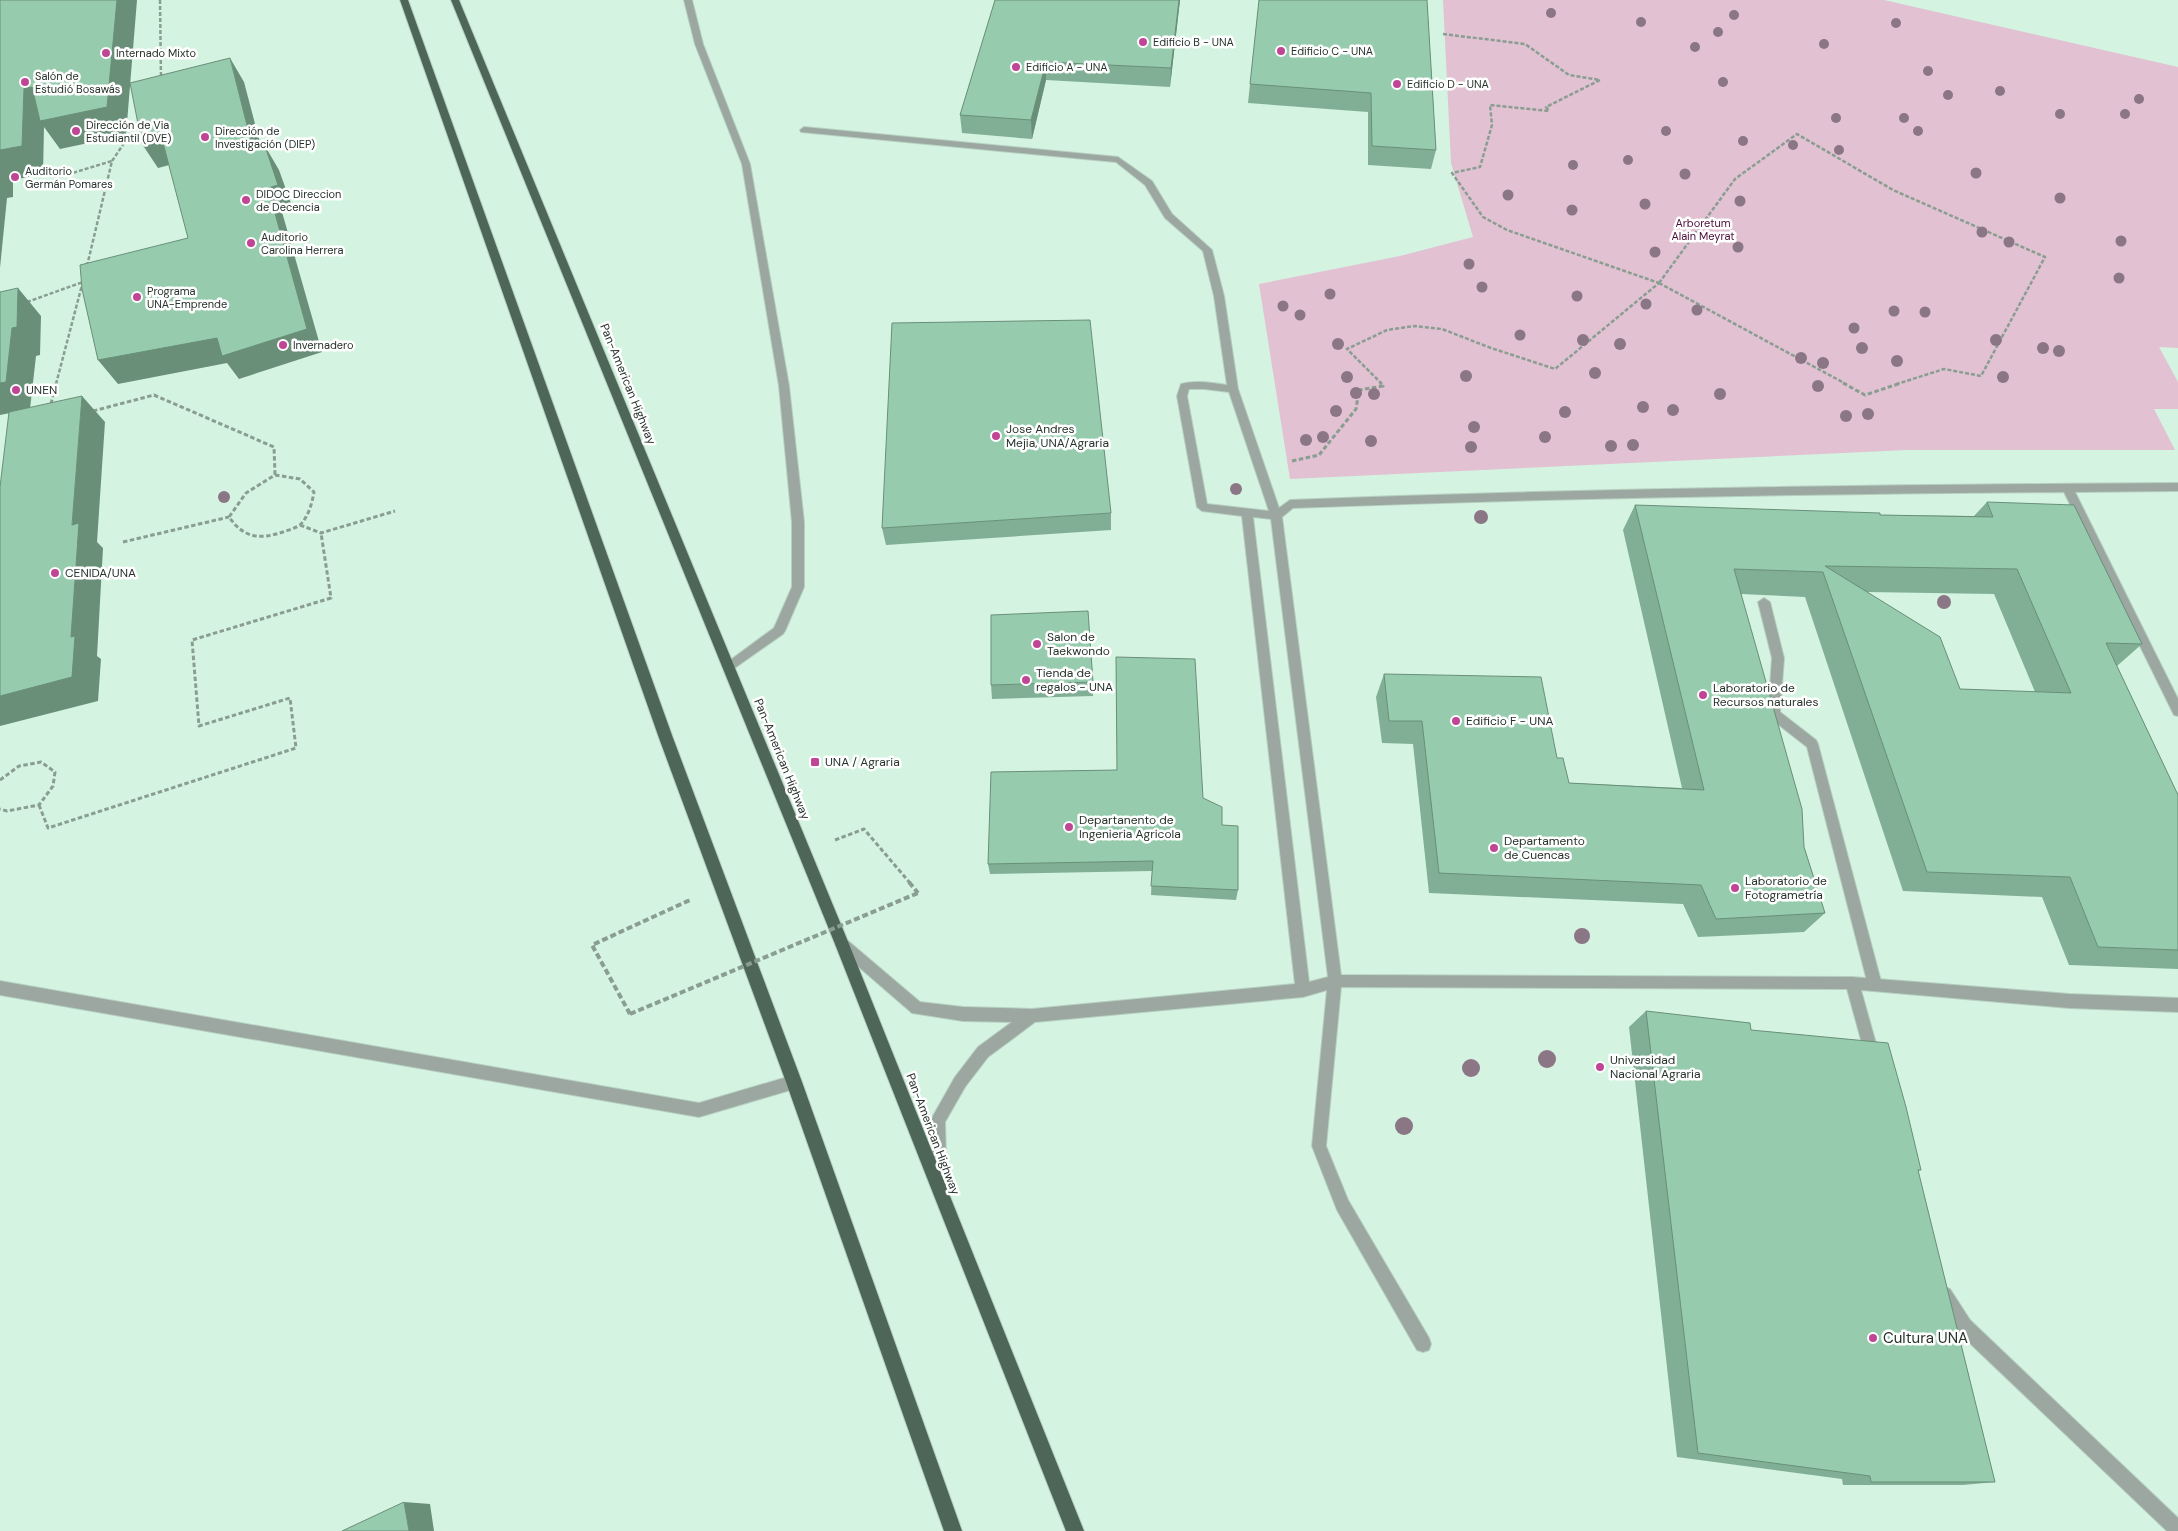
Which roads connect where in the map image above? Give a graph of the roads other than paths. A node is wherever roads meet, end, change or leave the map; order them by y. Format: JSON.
{"nodes":[{"id":1,"x":404,"y":0,"type":"edge"},
{"id":2,"x":455,"y":0,"type":"edge"},
{"id":3,"x":688,"y":0,"type":"edge"},
{"id":4,"x":804,"y":130,"type":"dead end"},
{"id":5,"x":1233,"y":389,"type":"junction"},
{"id":6,"x":2178,"y":487,"type":"edge"},
{"id":7,"x":2068,"y":488,"type":"junction"},
{"id":8,"x":1247,"y":514,"type":"junction"},
{"id":9,"x":1276,"y":516,"type":"junction"},
{"id":10,"x":1764,"y":602,"type":"edge"},
{"id":11,"x":729,"y":667,"type":"junction"},
{"id":12,"x":2178,"y":711,"type":"edge"},
{"id":13,"x":842,"y":944,"type":"junction"},
{"id":14,"x":1335,"y":981,"type":"junction"},
{"id":15,"x":1852,"y":983,"type":"junction"},
{"id":16,"x":1875,"y":985,"type":"junction"},
{"id":17,"x":0,"y":988,"type":"edge"},
{"id":18,"x":1303,"y":990,"type":"junction"},
{"id":19,"x":2178,"y":1005,"type":"edge"},
{"id":20,"x":1032,"y":1016,"type":"junction"},
{"id":21,"x":1876,"y":1068,"type":"edge"},
{"id":22,"x":794,"y":1082,"type":"junction"},
{"id":23,"x":946,"y":1207,"type":"junction"},
{"id":24,"x":1938,"y":1282,"type":"edge"},
{"id":25,"x":1424,"y":1344,"type":"dead end"},
{"id":26,"x":2174,"y":1526,"type":"dead end"},
{"id":27,"x":953,"y":1531,"type":"edge"},
{"id":28,"x":1075,"y":1531,"type":"edge"}],
"edges":[{"from":1,"to":22,"type":"highway"},
{"from":2,"to":11,"type":"highway","name":"Pan-American Highway"},
{"from":3,"to":11,"type":"street"},
{"from":4,"to":5,"type":"street"},
{"from":5,"to":8,"type":"street"},
{"from":5,"to":9,"type":"street"},
{"from":6,"to":7,"type":"street"},
{"from":7,"to":9,"type":"street"},
{"from":7,"to":12,"type":"street"},
{"from":8,"to":9,"type":"street"},
{"from":8,"to":18,"type":"street"},
{"from":9,"to":14,"type":"street"},
{"from":10,"to":16,"type":"street"},
{"from":11,"to":13,"type":"highway","name":"Pan-American Highway"},
{"from":13,"to":20,"type":"street"},
{"from":13,"to":23,"type":"highway","name":"Pan-American Highway"},
{"from":14,"to":15,"type":"street"},
{"from":14,"to":18,"type":"street"},
{"from":14,"to":25,"type":"street"},
{"from":15,"to":16,"type":"street"},
{"from":15,"to":21,"type":"street"},
{"from":16,"to":19,"type":"street"},
{"from":17,"to":22,"type":"street"},
{"from":18,"to":20,"type":"street"},
{"from":20,"to":23,"type":"street"},
{"from":22,"to":27,"type":"highway"},
{"from":23,"to":28,"type":"highway","name":"Pan-American Highway"},
{"from":24,"to":26,"type":"street"}]}
